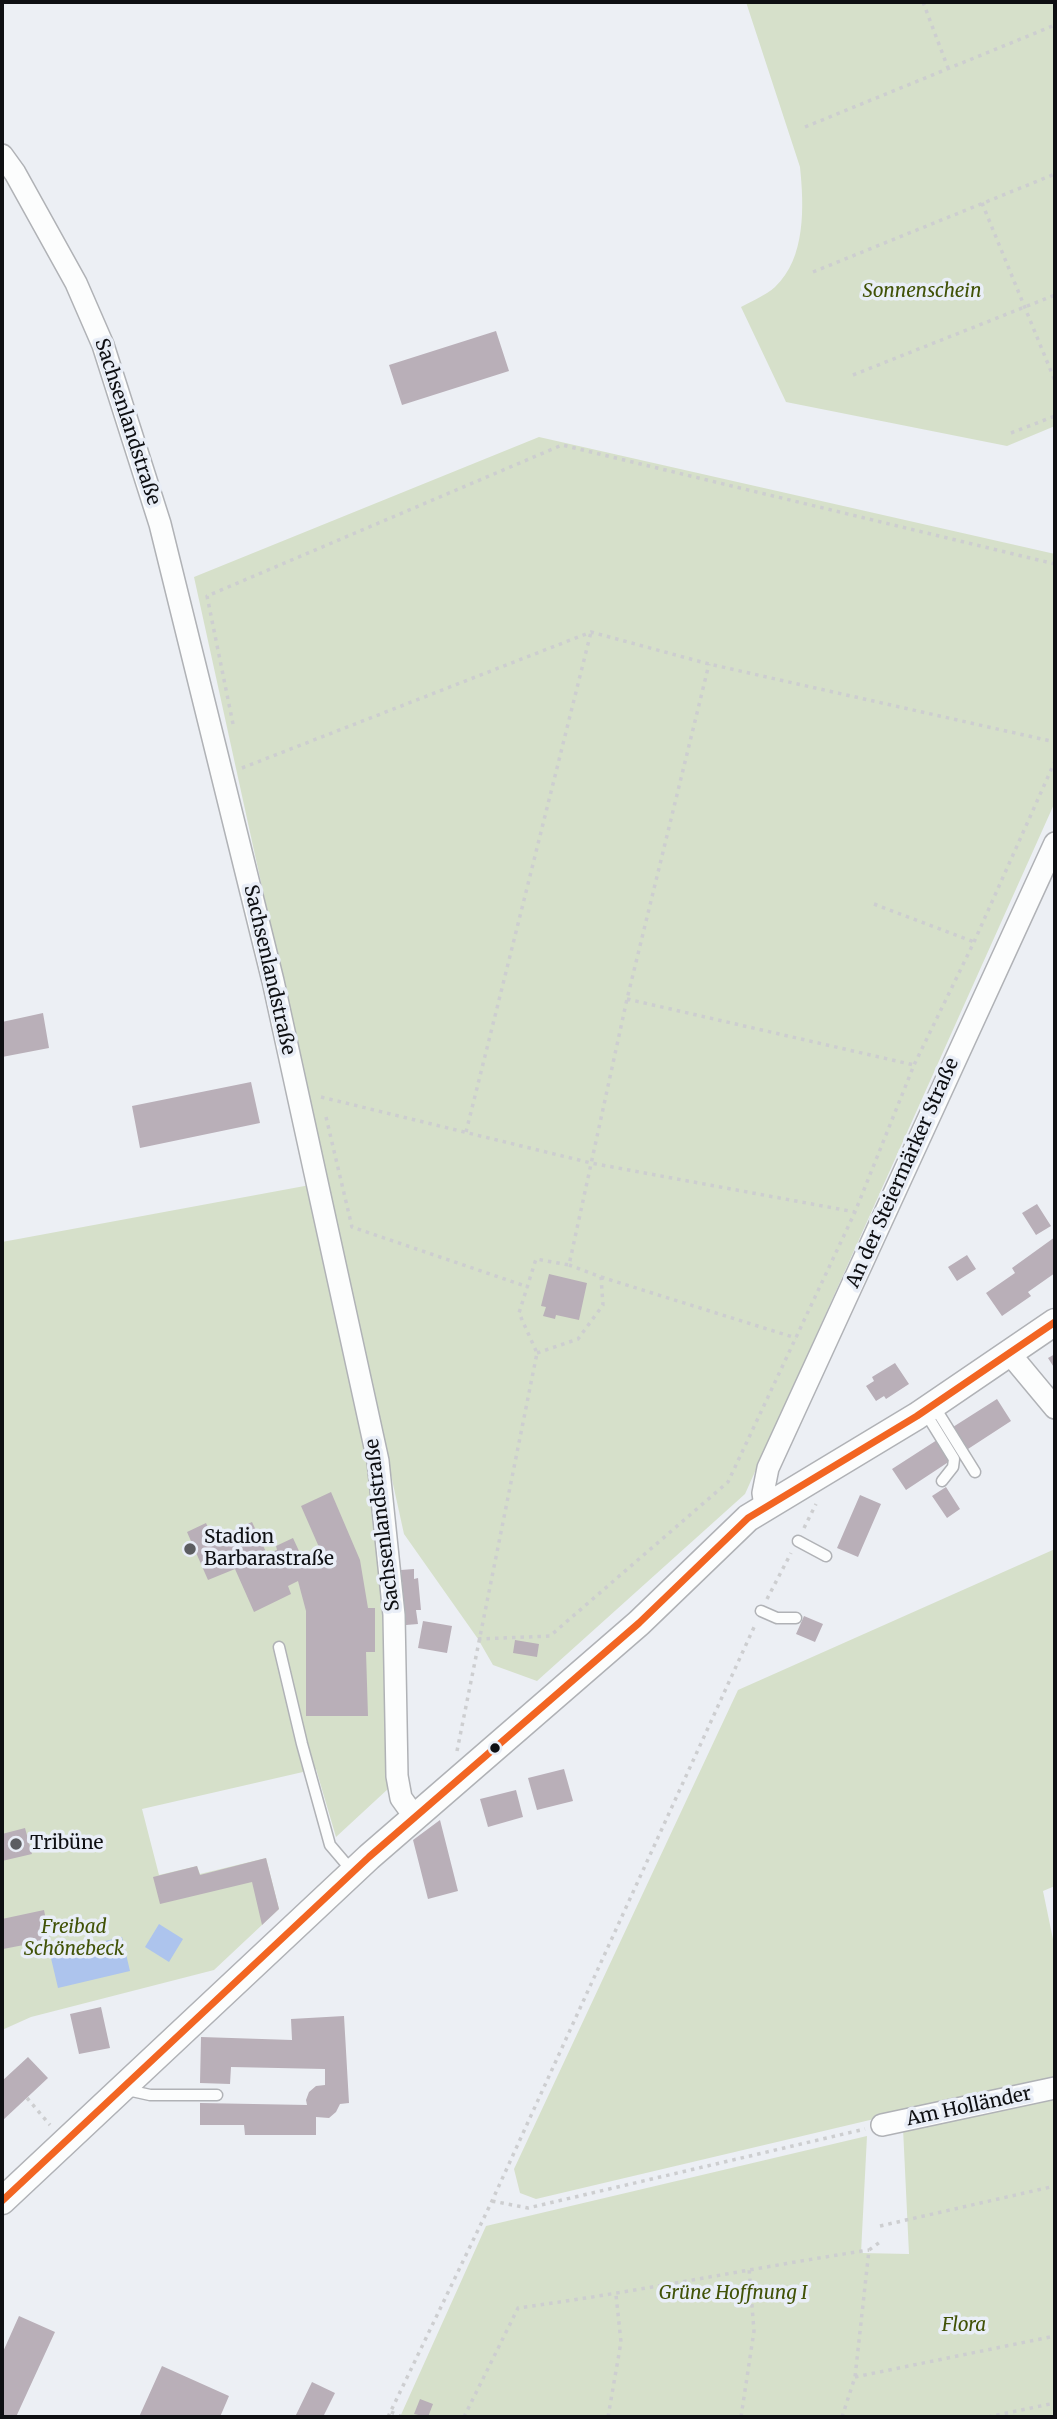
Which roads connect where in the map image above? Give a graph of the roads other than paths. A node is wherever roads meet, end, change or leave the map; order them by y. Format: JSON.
{"nodes":[{"id":1,"x":2,"y":155,"type":"edge"},
{"id":2,"x":1055,"y":843,"type":"edge"},
{"id":3,"x":1055,"y":1322,"type":"edge"},
{"id":4,"x":1010,"y":1354,"type":"junction"},
{"id":5,"x":1055,"y":1408,"type":"edge"},
{"id":6,"x":929,"y":1409,"type":"junction"},
{"id":7,"x":975,"y":1472,"type":"dead end"},
{"id":8,"x":942,"y":1480,"type":"dead end"},
{"id":9,"x":765,"y":1506,"type":"junction"},
{"id":10,"x":798,"y":1541,"type":"road end"},
{"id":11,"x":827,"y":1556,"type":"dead end"},
{"id":12,"x":761,"y":1611,"type":"road end"},
{"id":13,"x":796,"y":1618,"type":"dead end"},
{"id":14,"x":279,"y":1647,"type":"dead end"},
{"id":15,"x":414,"y":1816,"type":"junction"},
{"id":16,"x":353,"y":1872,"type":"junction"},
{"id":17,"x":121,"y":2088,"type":"junction"},
{"id":18,"x":1055,"y":2088,"type":"edge"},
{"id":19,"x":218,"y":2095,"type":"dead end"},
{"id":20,"x":882,"y":2125,"type":"road end"},
{"id":21,"x":2,"y":2201,"type":"edge"}],
"edges":[{"from":1,"to":15,"type":"street","name":"Sachsenlandstraße"},
{"from":2,"to":9,"type":"street","name":"An der Steiermärker Straße"},
{"from":3,"to":4,"type":"street"},
{"from":4,"to":5,"type":"street"},
{"from":4,"to":6,"type":"street"},
{"from":6,"to":7,"type":"lane"},
{"from":6,"to":8,"type":"lane"},
{"from":6,"to":9,"type":"street"},
{"from":9,"to":15,"type":"street"},
{"from":10,"to":11,"type":"lane"},
{"from":12,"to":13,"type":"lane"},
{"from":14,"to":16,"type":"lane"},
{"from":15,"to":16,"type":"street"},
{"from":16,"to":17,"type":"street"},
{"from":17,"to":19,"type":"lane"},
{"from":17,"to":21,"type":"street"},
{"from":18,"to":20,"type":"street","name":"Am Holländer"}]}
